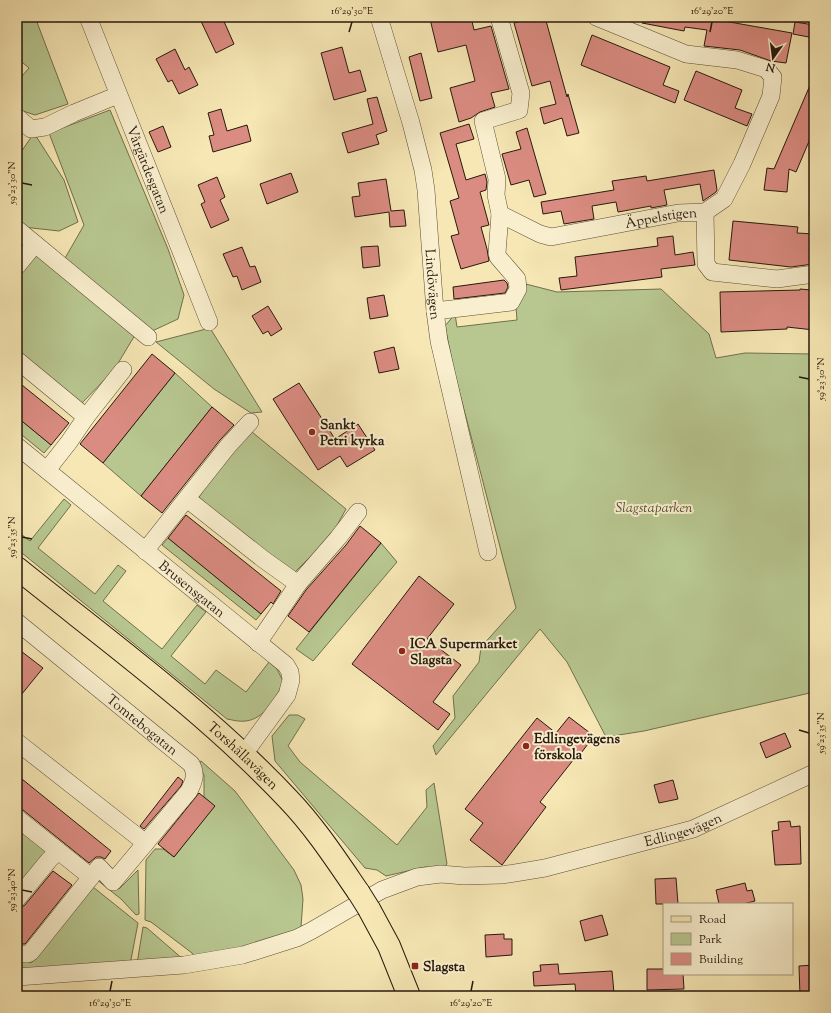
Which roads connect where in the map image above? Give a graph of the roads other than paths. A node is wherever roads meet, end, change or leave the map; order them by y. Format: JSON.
{"nodes":[{"id":1,"x":88,"y":17,"type":"edge"},
{"id":2,"x":499,"y":17,"type":"edge"},
{"id":3,"x":596,"y":17,"type":"edge"},
{"id":4,"x":381,"y":18,"type":"edge"},
{"id":5,"x":118,"y":95,"type":"junction"},
{"id":6,"x":17,"y":117,"type":"edge"},
{"id":7,"x":705,"y":212,"type":"junction"},
{"id":8,"x":500,"y":214,"type":"junction"},
{"id":9,"x":17,"y":229,"type":"edge"},
{"id":10,"x":35,"y":244,"type":"junction"},
{"id":11,"x":17,"y":266,"type":"edge"},
{"id":12,"x":814,"y":274,"type":"edge"},
{"id":13,"x":435,"y":311,"type":"junction"},
{"id":14,"x":209,"y":322,"type":"dead end"},
{"id":15,"x":148,"y":337,"type":"dead end"},
{"id":16,"x":17,"y":360,"type":"edge"},
{"id":17,"x":123,"y":370,"type":"dead end"},
{"id":18,"x":86,"y":417,"type":"junction"},
{"id":19,"x":250,"y":422,"type":"dead end"},
{"id":20,"x":17,"y":446,"type":"edge"},
{"id":21,"x":47,"y":470,"type":"junction"},
{"id":22,"x":187,"y":498,"type":"junction"},
{"id":23,"x":358,"y":512,"type":"dead end"},
{"id":24,"x":145,"y":551,"type":"junction"},
{"id":25,"x":488,"y":552,"type":"dead end"},
{"id":26,"x":17,"y":568,"type":"edge"},
{"id":27,"x":298,"y":584,"type":"junction"},
{"id":28,"x":17,"y":622,"type":"edge"},
{"id":29,"x":258,"y":643,"type":"junction"},
{"id":30,"x":17,"y":742,"type":"edge"},
{"id":31,"x":244,"y":754,"type":"junction"},
{"id":32,"x":814,"y":773,"type":"edge"},
{"id":33,"x":17,"y":818,"type":"edge"},
{"id":34,"x":145,"y":844,"type":"junction"},
{"id":35,"x":58,"y":851,"type":"junction"},
{"id":36,"x":91,"y":877,"type":"junction"},
{"id":37,"x":17,"y":899,"type":"edge"},
{"id":38,"x":17,"y":954,"type":"edge"},
{"id":39,"x":17,"y":977,"type":"edge"},
{"id":40,"x":409,"y":996,"type":"edge"}],
"edges":[{"from":1,"to":5,"type":"street","name":"Vårgärdesgatan"},
{"from":2,"to":8,"type":"street"},
{"from":3,"to":7,"type":"street"},
{"from":4,"to":13,"type":"street","name":"Lindövägen"},
{"from":5,"to":6,"type":"street"},
{"from":5,"to":14,"type":"street","name":"Vårgärdesgatan"},
{"from":7,"to":8,"type":"street","name":"Äppelstigen"},
{"from":7,"to":12,"type":"street","name":"Äppelstigen"},
{"from":8,"to":13,"type":"street"},
{"from":9,"to":10,"type":"street"},
{"from":10,"to":11,"type":"street"},
{"from":10,"to":15,"type":"street"},
{"from":13,"to":25,"type":"street","name":"Lindövägen"},
{"from":16,"to":18,"type":"street"},
{"from":17,"to":18,"type":"street"},
{"from":18,"to":21,"type":"street"},
{"from":19,"to":22,"type":"street"},
{"from":20,"to":21,"type":"street","name":"Brusensgatan"},
{"from":21,"to":24,"type":"street","name":"Brusensgatan"},
{"from":22,"to":24,"type":"street"},
{"from":22,"to":27,"type":"street"},
{"from":23,"to":27,"type":"street"},
{"from":24,"to":29,"type":"street","name":"Brusensgatan"},
{"from":26,"to":31,"type":"main road","name":"Torshällavägen"},
{"from":27,"to":29,"type":"street"},
{"from":28,"to":34,"type":"street","name":"Tomtebogatan"},
{"from":29,"to":31,"type":"street","name":"Brusensgatan"},
{"from":30,"to":34,"type":"street"},
{"from":31,"to":40,"type":"main road","name":"Torshällavägen"},
{"from":32,"to":39,"type":"street","name":"Edlingevägen"},
{"from":33,"to":35,"type":"street"},
{"from":34,"to":36,"type":"street","name":"Tomtebogatan"},
{"from":35,"to":36,"type":"street"},
{"from":35,"to":37,"type":"street"},
{"from":36,"to":38,"type":"street"}]}
